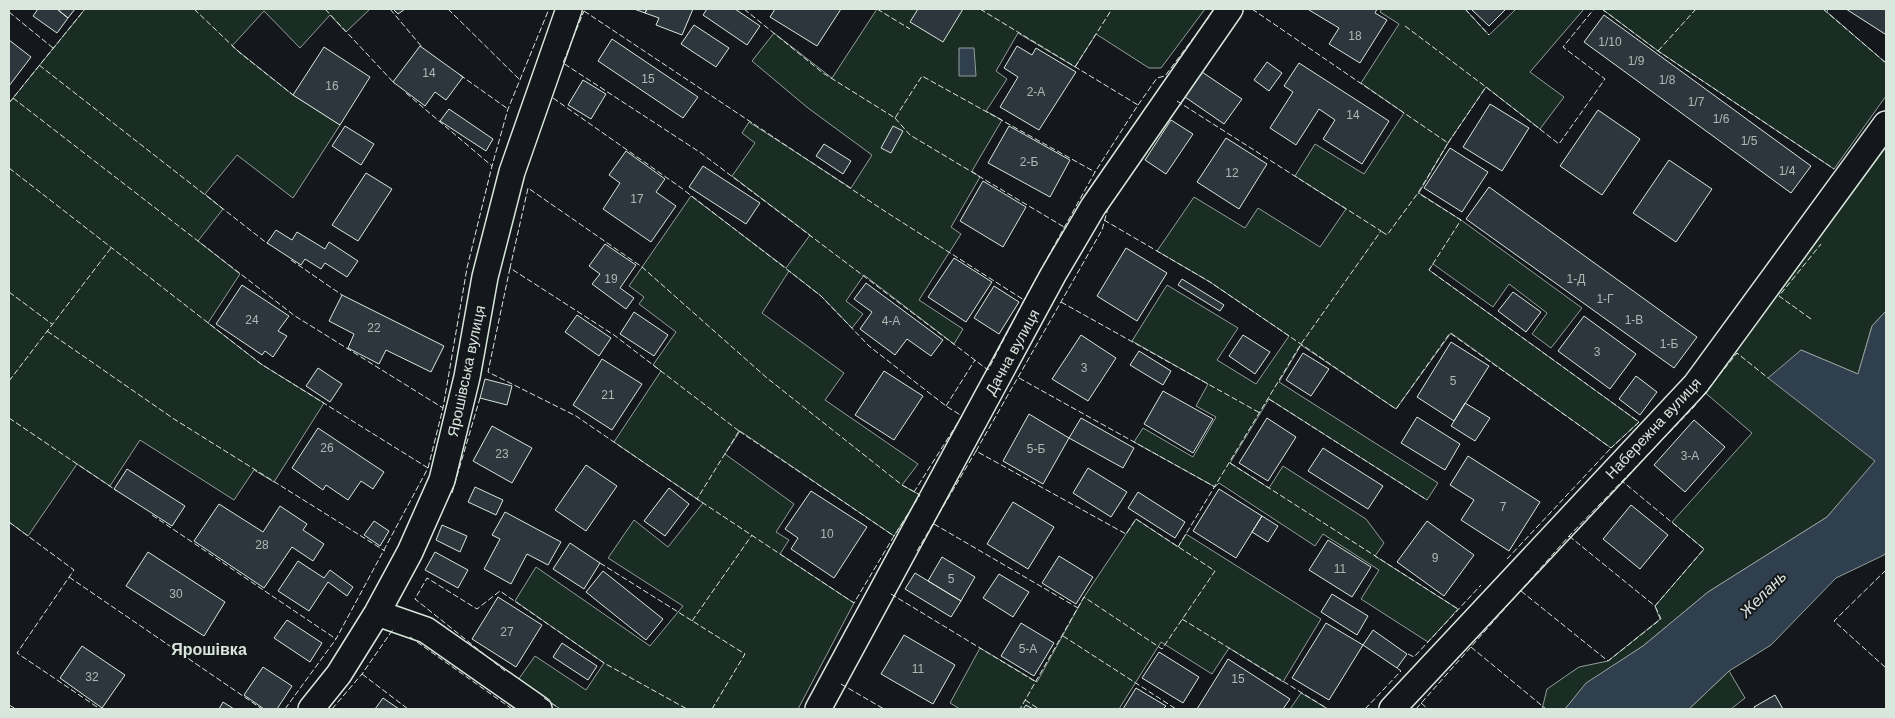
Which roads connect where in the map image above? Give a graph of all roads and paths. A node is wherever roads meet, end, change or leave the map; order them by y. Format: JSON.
{"nodes":[{"id":1,"x":569,"y":9,"type":"edge"},
{"id":2,"x":1230,"y":9,"type":"edge"},
{"id":3,"x":1886,"y":124,"type":"edge"},
{"id":4,"x":377,"y":613,"type":"junction"},
{"id":5,"x":311,"y":709,"type":"edge"},
{"id":6,"x":538,"y":709,"type":"edge"},
{"id":7,"x":818,"y":709,"type":"edge"},
{"id":8,"x":1392,"y":709,"type":"edge"}],
"edges":[{"from":1,"to":4,"type":"street","name":"Ярошівська вулиця"},
{"from":2,"to":7,"type":"street","name":"Дачна вулиця"},
{"from":3,"to":8,"type":"street","name":"Набережна вулиця"},
{"from":4,"to":5,"type":"street","name":"Ярошівська вулиця"},
{"from":4,"to":6,"type":"street"}]}
